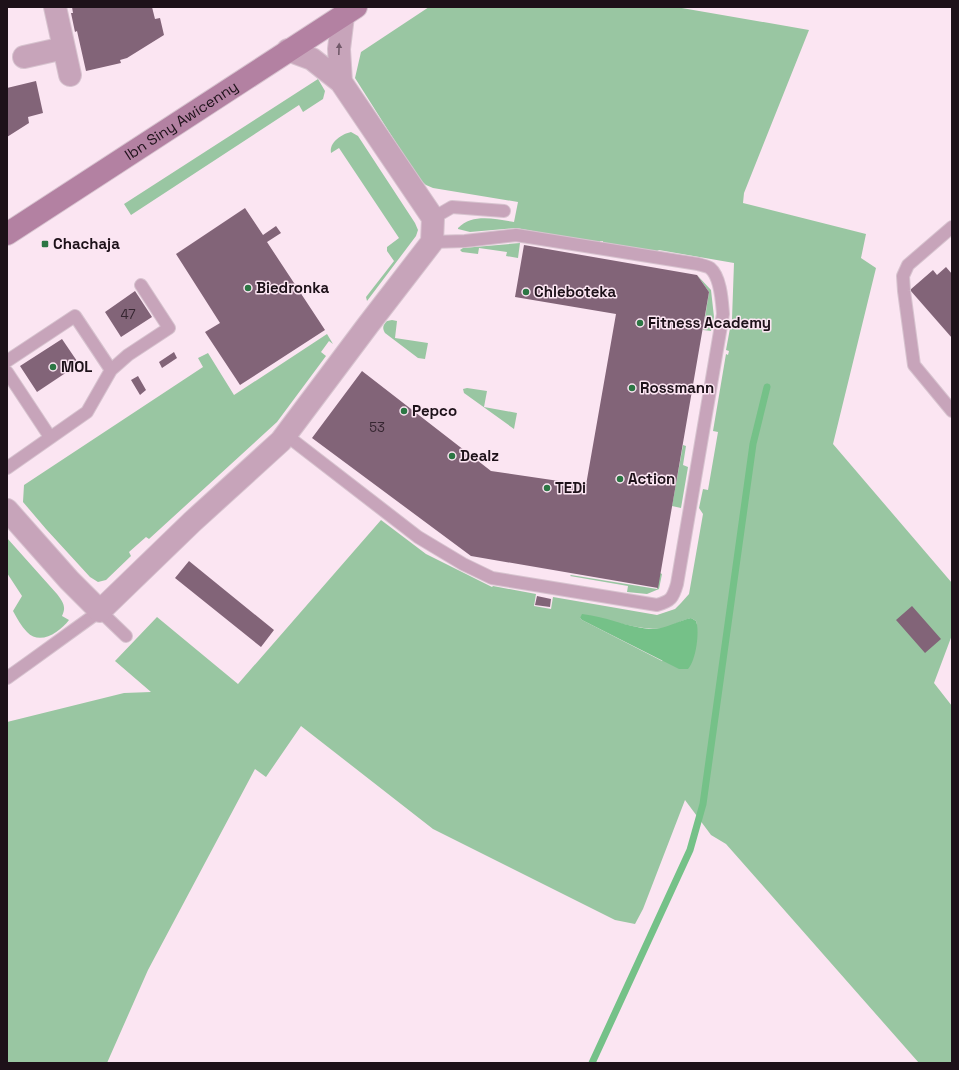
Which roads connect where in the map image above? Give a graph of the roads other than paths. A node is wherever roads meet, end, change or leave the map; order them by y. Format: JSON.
{"nodes":[{"id":1,"x":55,"y":7,"type":"edge"},
{"id":2,"x":349,"y":11,"type":"edge"},
{"id":3,"x":64,"y":48,"type":"junction"},
{"id":4,"x":288,"y":50,"type":"junction"},
{"id":5,"x":24,"y":57,"type":"dead end"},
{"id":6,"x":70,"y":74,"type":"dead end"},
{"id":7,"x":341,"y":82,"type":"junction"},
{"id":8,"x":504,"y":211,"type":"dead end"},
{"id":9,"x":433,"y":218,"type":"junction"},
{"id":10,"x":952,"y":227,"type":"edge"},
{"id":11,"x":7,"y":234,"type":"edge"},
{"id":12,"x":432,"y":242,"type":"junction"},
{"id":13,"x":141,"y":285,"type":"dead end"},
{"id":14,"x":7,"y":361,"type":"edge"},
{"id":15,"x":111,"y":370,"type":"junction"},
{"id":16,"x":7,"y":372,"type":"edge"},
{"id":17,"x":952,"y":411,"type":"edge"},
{"id":18,"x":286,"y":435,"type":"junction"},
{"id":19,"x":50,"y":438,"type":"junction"},
{"id":20,"x":7,"y":468,"type":"edge"},
{"id":21,"x":7,"y":510,"type":"edge"},
{"id":22,"x":100,"y":611,"type":"junction"},
{"id":23,"x":126,"y":636,"type":"dead end"},
{"id":24,"x":7,"y":678,"type":"edge"}],
"edges":[{"from":1,"to":3,"type":"street"},
{"from":2,"to":4,"type":"street","name":"Ibn Siny Awicenny"},
{"from":7,"to":2,"type":"street","one_way":true},
{"from":3,"to":5,"type":"street"},
{"from":3,"to":6,"type":"street"},
{"from":4,"to":7,"type":"street"},
{"from":4,"to":11,"type":"street","name":"Ibn Siny Awicenny"},
{"from":7,"to":9,"type":"street"},
{"from":8,"to":9,"type":"lane"},
{"from":9,"to":12,"type":"street"},
{"from":10,"to":17,"type":"lane"},
{"from":12,"to":18,"type":"street"},
{"from":12,"to":18,"type":"lane"},
{"from":13,"to":15,"type":"lane"},
{"from":14,"to":15,"type":"lane"},
{"from":15,"to":19,"type":"lane"},
{"from":16,"to":19,"type":"lane"},
{"from":18,"to":22,"type":"street"},
{"from":19,"to":20,"type":"lane"},
{"from":21,"to":22,"type":"street"},
{"from":22,"to":23,"type":"lane"},
{"from":22,"to":24,"type":"lane"}]}
